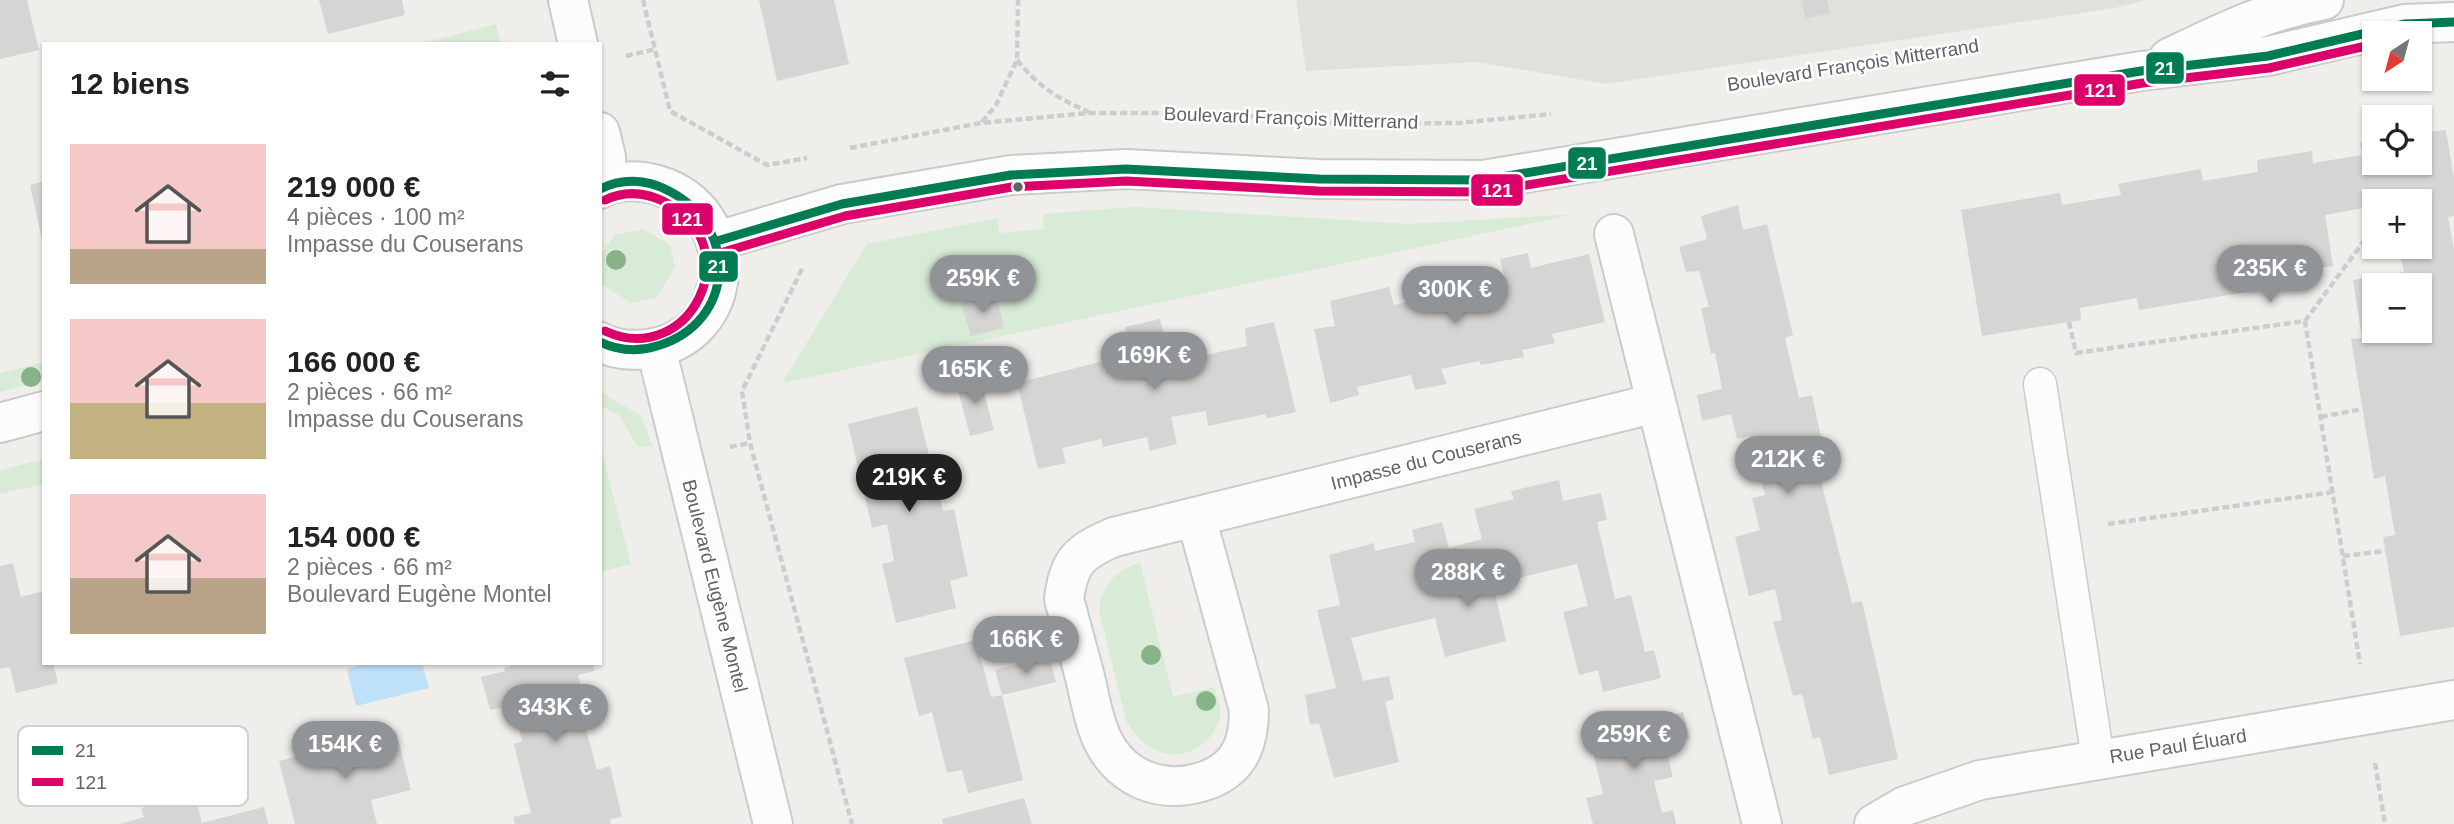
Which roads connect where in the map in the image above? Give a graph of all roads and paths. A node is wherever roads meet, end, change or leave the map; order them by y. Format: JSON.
{"nodes":[{"id":1,"x":568,"y":0,"type":"edge"},
{"id":2,"x":643,"y":0,"type":"edge"},
{"id":3,"x":1018,"y":0,"type":"edge"},
{"id":4,"x":2324,"y":0,"type":"edge"},
{"id":5,"x":2454,"y":22,"type":"edge"},
{"id":6,"x":578,"y":42,"type":"edge"},
{"id":7,"x":1017,"y":60,"type":"junction"},
{"id":8,"x":2141,"y":71,"type":"junction"},
{"id":9,"x":1090,"y":113,"type":"junction"},
{"id":10,"x":1556,"y":113,"type":"dead end"},
{"id":11,"x":981,"y":123,"type":"junction"},
{"id":12,"x":602,"y":139,"type":"edge"},
{"id":13,"x":844,"y":149,"type":"dead end"},
{"id":14,"x":819,"y":155,"type":"dead end"},
{"id":15,"x":807,"y":158,"type":"junction"},
{"id":16,"x":604,"y":187,"type":"edge"},
{"id":17,"x":816,"y":212,"type":"junction"},
{"id":18,"x":1614,"y":234,"type":"dead end"},
{"id":19,"x":717,"y":241,"type":"junction"},
{"id":20,"x":2362,"y":244,"type":"edge"},
{"id":21,"x":2305,"y":321,"type":"junction"},
{"id":22,"x":2069,"y":322,"type":"dead end"},
{"id":23,"x":602,"y":343,"type":"edge"},
{"id":24,"x":656,"y":348,"type":"junction"},
{"id":25,"x":2040,"y":384,"type":"dead end"},
{"id":26,"x":1656,"y":403,"type":"junction"},
{"id":27,"x":2362,"y":409,"type":"dead end"},
{"id":28,"x":42,"y":412,"type":"edge"},
{"id":29,"x":2321,"y":417,"type":"junction"},
{"id":30,"x":0,"y":423,"type":"edge"},
{"id":31,"x":2333,"y":492,"type":"junction"},
{"id":32,"x":1196,"y":517,"type":"junction"},
{"id":33,"x":2062,"y":531,"type":"junction"},
{"id":34,"x":2385,"y":551,"type":"dead end"},
{"id":35,"x":2343,"y":555,"type":"junction"},
{"id":36,"x":2454,"y":700,"type":"edge"},
{"id":37,"x":2368,"y":714,"type":"junction"},
{"id":38,"x":2098,"y":759,"type":"junction"},
{"id":39,"x":1889,"y":815,"type":"edge"},
{"id":40,"x":773,"y":824,"type":"edge"},
{"id":41,"x":852,"y":824,"type":"edge"},
{"id":42,"x":1762,"y":824,"type":"edge"},
{"id":43,"x":2385,"y":824,"type":"edge"}],
"edges":[{"from":1,"to":6,"type":"street"},
{"from":2,"to":15,"type":"path"},
{"from":3,"to":7,"type":"path"},
{"from":4,"to":8,"type":"street"},
{"from":5,"to":8,"type":"street"},
{"from":7,"to":9,"type":"path"},
{"from":7,"to":11,"type":"path"},
{"from":8,"to":17,"type":"street"},
{"from":9,"to":10,"type":"path","name":"Boulevard François Mitterrand"},
{"from":9,"to":11,"type":"path","name":"Boulevard François Mitterrand"},
{"from":11,"to":13,"type":"path","name":"Boulevard François Mitterrand"},
{"from":12,"to":16,"type":"street"},
{"from":14,"to":15,"type":"path"},
{"from":15,"to":17,"type":"path"},
{"from":16,"to":19,"type":"street"},
{"from":17,"to":19,"type":"street"},
{"from":17,"to":41,"type":"path"},
{"from":18,"to":26,"type":"street"},
{"from":19,"to":24,"type":"street"},
{"from":20,"to":21,"type":"path"},
{"from":21,"to":22,"type":"path"},
{"from":21,"to":29,"type":"path"},
{"from":23,"to":24,"type":"street"},
{"from":24,"to":40,"type":"street","name":"Boulevard Eugène Montel"},
{"from":25,"to":33,"type":"lane"},
{"from":26,"to":32,"type":"street","name":"Impasse du Couserans"},
{"from":26,"to":42,"type":"street"},
{"from":27,"to":29,"type":"path"},
{"from":28,"to":30,"type":"street"},
{"from":29,"to":31,"type":"path"},
{"from":31,"to":33,"type":"path"},
{"from":31,"to":35,"type":"path"},
{"from":32,"to":32,"type":"street","name":"Impasse du Couserans"},
{"from":33,"to":38,"type":"lane"},
{"from":34,"to":35,"type":"path"},
{"from":35,"to":37,"type":"path"},
{"from":36,"to":37,"type":"street","name":"Rue Paul Éluard"},
{"from":37,"to":38,"type":"street","name":"Rue Paul Éluard"},
{"from":37,"to":43,"type":"path"},
{"from":38,"to":39,"type":"street","name":"Rue Paul Éluard"}]}
